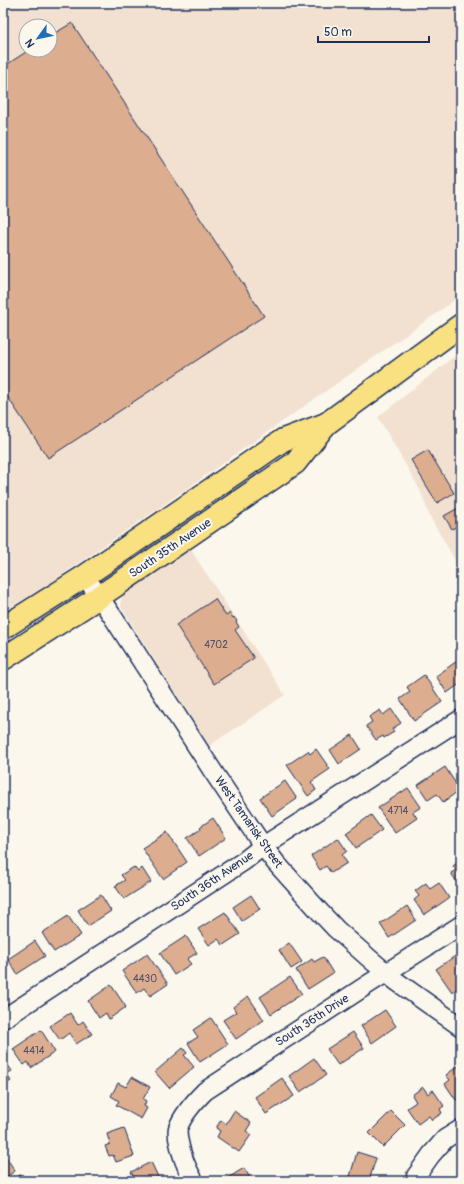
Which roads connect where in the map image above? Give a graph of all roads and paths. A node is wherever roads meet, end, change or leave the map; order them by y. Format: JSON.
{"nodes":[{"id":1,"x":461,"y":325,"type":"edge"},
{"id":2,"x":326,"y":424,"type":"junction"},
{"id":3,"x":85,"y":576,"type":"junction"},
{"id":4,"x":99,"y":597,"type":"junction"},
{"id":5,"x":3,"y":628,"type":"edge"},
{"id":6,"x":3,"y":659,"type":"edge"},
{"id":7,"x":461,"y":718,"type":"edge"},
{"id":8,"x":264,"y":846,"type":"junction"},
{"id":9,"x":461,"y":925,"type":"edge"},
{"id":10,"x":386,"y":972,"type":"junction"},
{"id":11,"x":3,"y":1018,"type":"edge"},
{"id":12,"x":461,"y":1027,"type":"edge"},
{"id":13,"x":461,"y":1129,"type":"edge"},
{"id":14,"x":417,"y":1179,"type":"edge"},
{"id":15,"x":194,"y":1181,"type":"edge"}],
"edges":[{"from":1,"to":2,"type":"main road","name":"South 35th Avenue"},
{"from":2,"to":3,"type":"main road","name":"South 35th Avenue"},
{"from":2,"to":4,"type":"main road","name":"South 35th Avenue"},
{"from":3,"to":4,"type":"street","name":"West Tamarisk Street"},
{"from":3,"to":5,"type":"main road","name":"South 35th Avenue"},
{"from":4,"to":6,"type":"main road","name":"South 35th Avenue"},
{"from":4,"to":8,"type":"street","name":"West Tamarisk Street"},
{"from":7,"to":8,"type":"street","name":"South 36th Avenue"},
{"from":8,"to":10,"type":"street","name":"West Tamarisk Street"},
{"from":8,"to":11,"type":"street","name":"South 36th Avenue"},
{"from":9,"to":10,"type":"street","name":"South 36th Drive"},
{"from":10,"to":12,"type":"street","name":"West Tamarisk Street"},
{"from":10,"to":15,"type":"street","name":"South 36th Drive"},
{"from":13,"to":14,"type":"street"}]}
